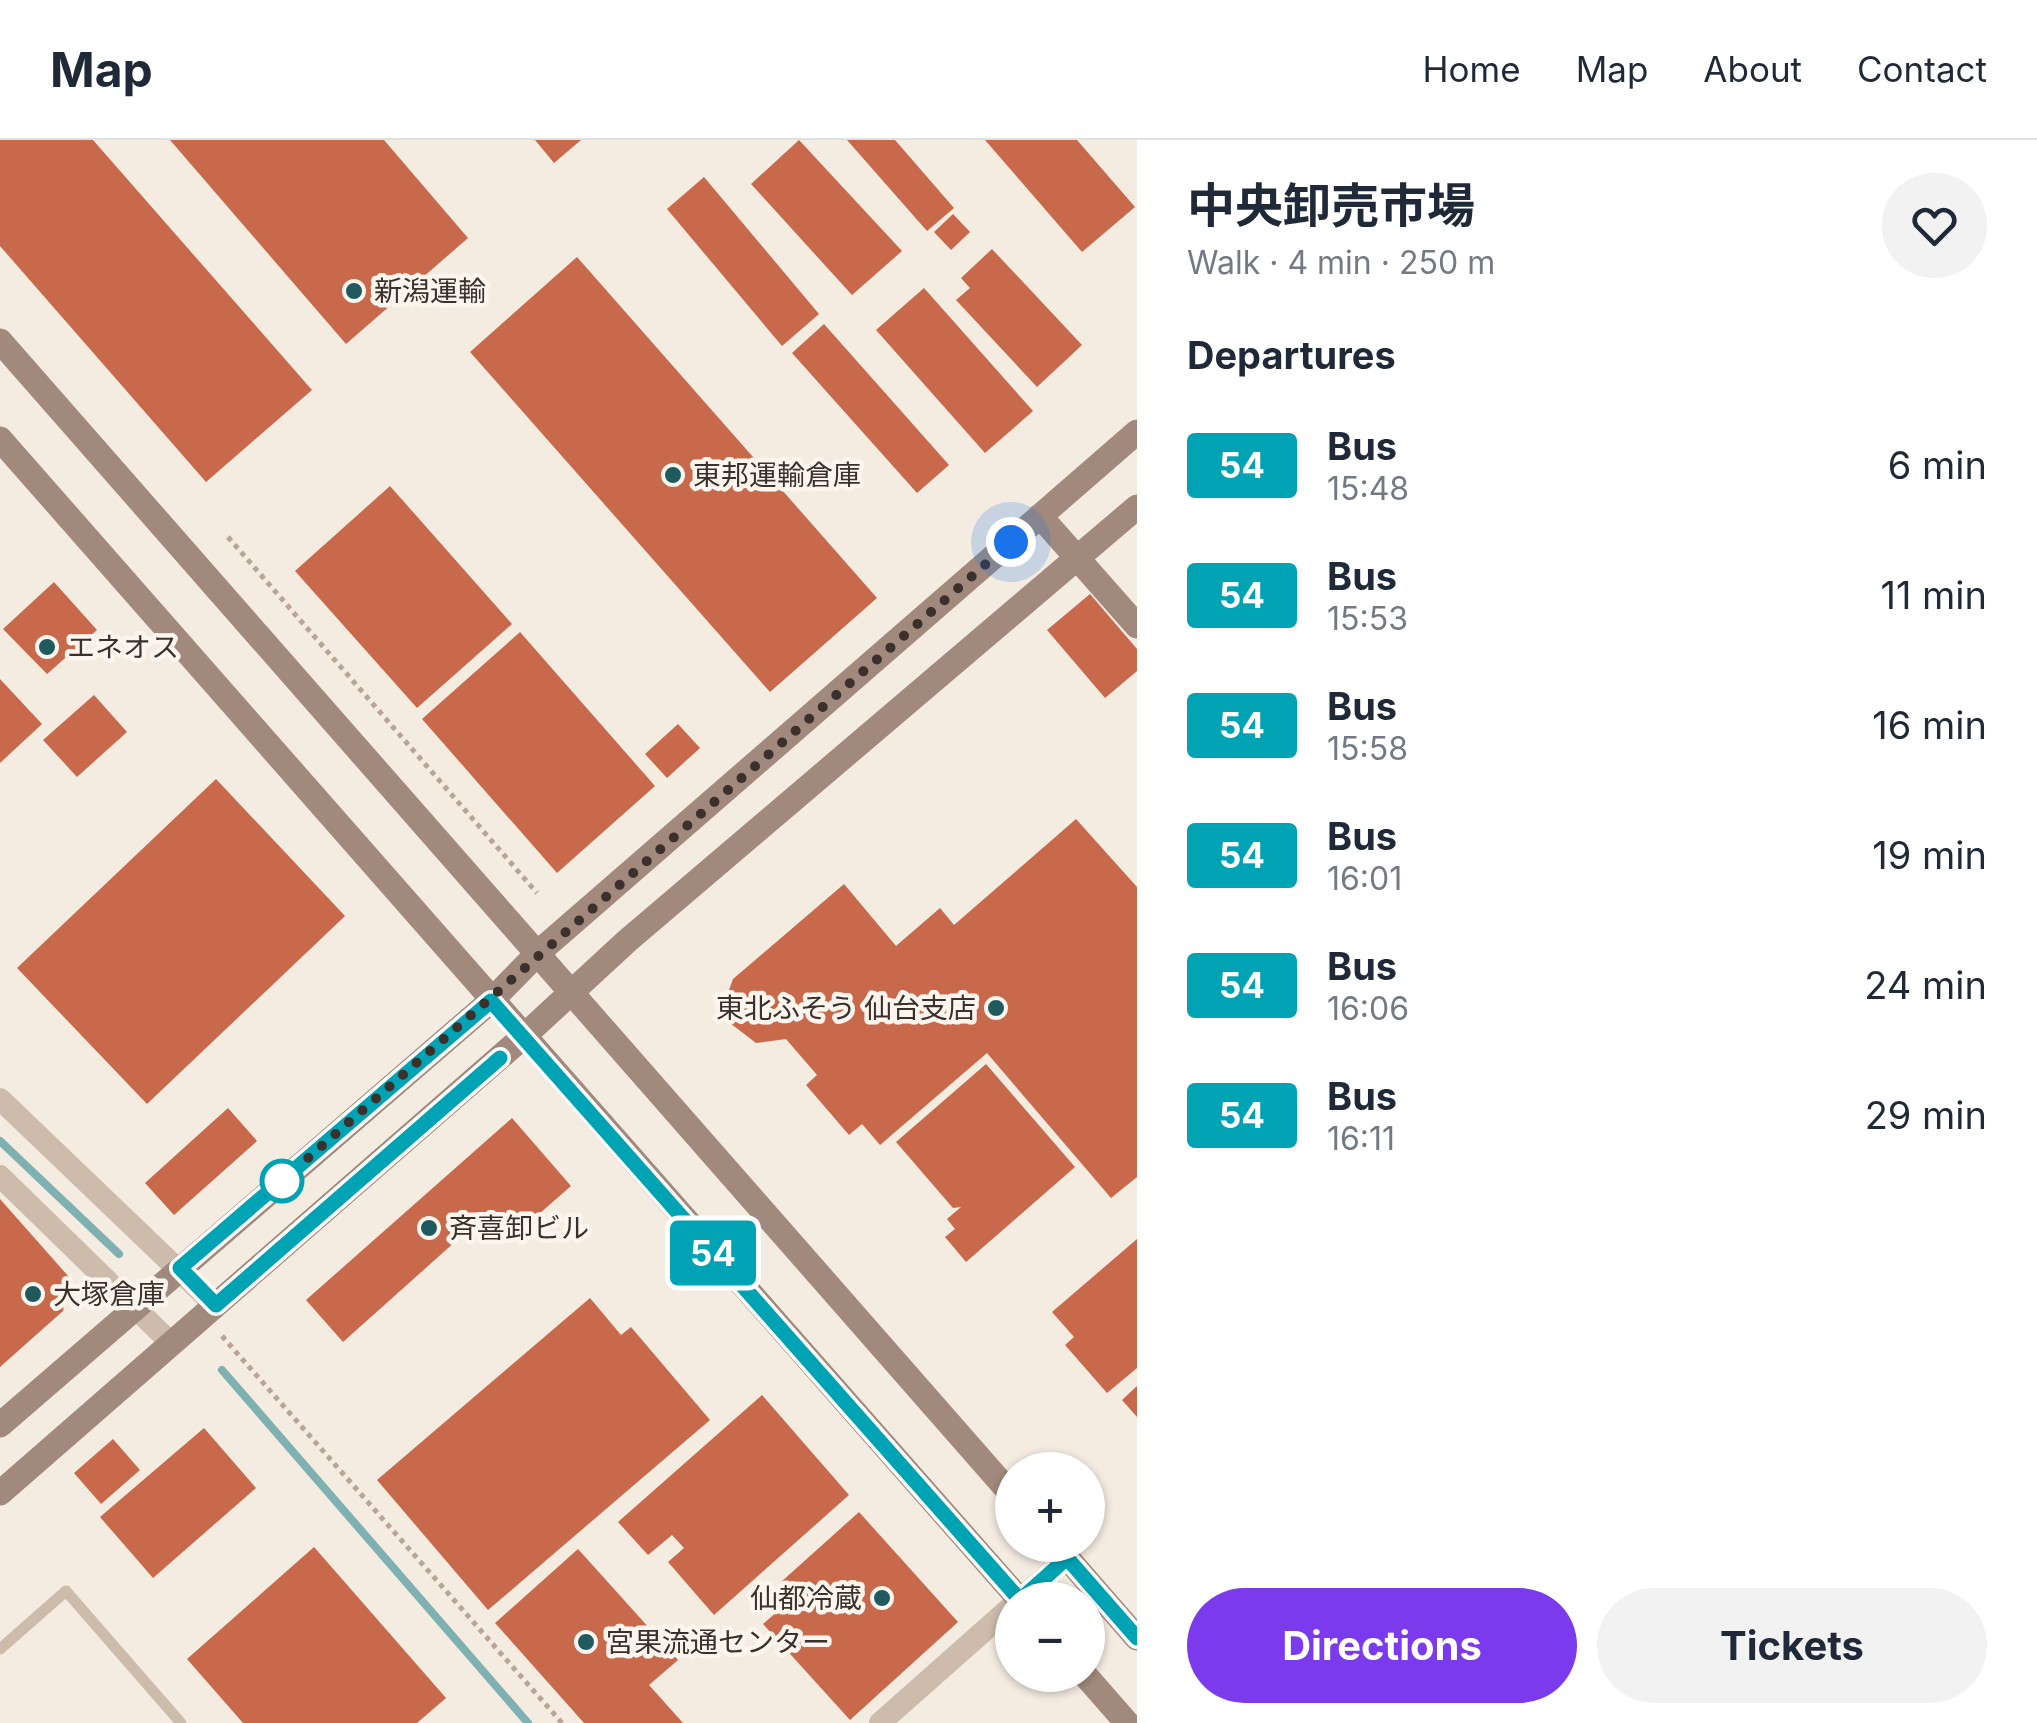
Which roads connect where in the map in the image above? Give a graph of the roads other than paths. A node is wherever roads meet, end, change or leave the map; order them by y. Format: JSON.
{"nodes":[{"id":1,"x":0,"y":342,"type":"edge"},
{"id":2,"x":1137,"y":432,"type":"edge"},
{"id":3,"x":0,"y":439,"type":"edge"},
{"id":4,"x":1137,"y":507,"type":"edge"},
{"id":5,"x":1040,"y":516,"type":"junction"},
{"id":6,"x":1078,"y":558,"type":"junction"},
{"id":7,"x":1137,"y":626,"type":"edge"},
{"id":8,"x":540,"y":951,"type":"junction"},
{"id":9,"x":574,"y":991,"type":"junction"},
{"id":10,"x":491,"y":1001,"type":"junction"},
{"id":11,"x":523,"y":1037,"type":"junction"},
{"id":12,"x":0,"y":1099,"type":"edge"},
{"id":13,"x":0,"y":1176,"type":"edge"},
{"id":14,"x":180,"y":1268,"type":"junction"},
{"id":15,"x":216,"y":1305,"type":"junction"},
{"id":16,"x":135,"y":1308,"type":"junction"},
{"id":17,"x":172,"y":1344,"type":"junction"},
{"id":18,"x":0,"y":1425,"type":"edge"},
{"id":19,"x":995,"y":1475,"type":"edge"},
{"id":20,"x":0,"y":1493,"type":"edge"},
{"id":21,"x":1053,"y":1562,"type":"edge"},
{"id":22,"x":1071,"y":1562,"type":"edge"},
{"id":23,"x":1004,"y":1582,"type":"edge"},
{"id":24,"x":1035,"y":1582,"type":"edge"},
{"id":25,"x":995,"y":1621,"type":"edge"},
{"id":26,"x":1137,"y":1638,"type":"edge"},
{"id":27,"x":0,"y":1648,"type":"edge"},
{"id":28,"x":1101,"y":1692,"type":"edge"},
{"id":29,"x":181,"y":1723,"type":"edge"},
{"id":30,"x":880,"y":1723,"type":"edge"},
{"id":31,"x":1128,"y":1723,"type":"edge"}],
"edges":[{"from":1,"to":8,"type":"street"},
{"from":2,"to":5,"type":"street"},
{"from":3,"to":10,"type":"street"},
{"from":4,"to":6,"type":"street"},
{"from":5,"to":6,"type":"street"},
{"from":5,"to":8,"type":"street"},
{"from":6,"to":7,"type":"street"},
{"from":6,"to":9,"type":"street"},
{"from":8,"to":9,"type":"street"},
{"from":8,"to":10,"type":"street"},
{"from":9,"to":11,"type":"street"},
{"from":9,"to":19,"type":"street"},
{"from":10,"to":11,"type":"street"},
{"from":10,"to":14,"type":"street"},
{"from":11,"to":15,"type":"street"},
{"from":11,"to":23,"type":"street"},
{"from":12,"to":14,"type":"street"},
{"from":13,"to":16,"type":"street"},
{"from":14,"to":15,"type":"street"},
{"from":14,"to":16,"type":"street"},
{"from":15,"to":17,"type":"street"},
{"from":16,"to":17,"type":"street"},
{"from":16,"to":18,"type":"street"},
{"from":17,"to":20,"type":"street"},
{"from":21,"to":24,"type":"street"},
{"from":22,"to":26,"type":"street"},
{"from":25,"to":30,"type":"street"},
{"from":27,"to":29,"type":"lane"},
{"from":28,"to":31,"type":"street"}]}
